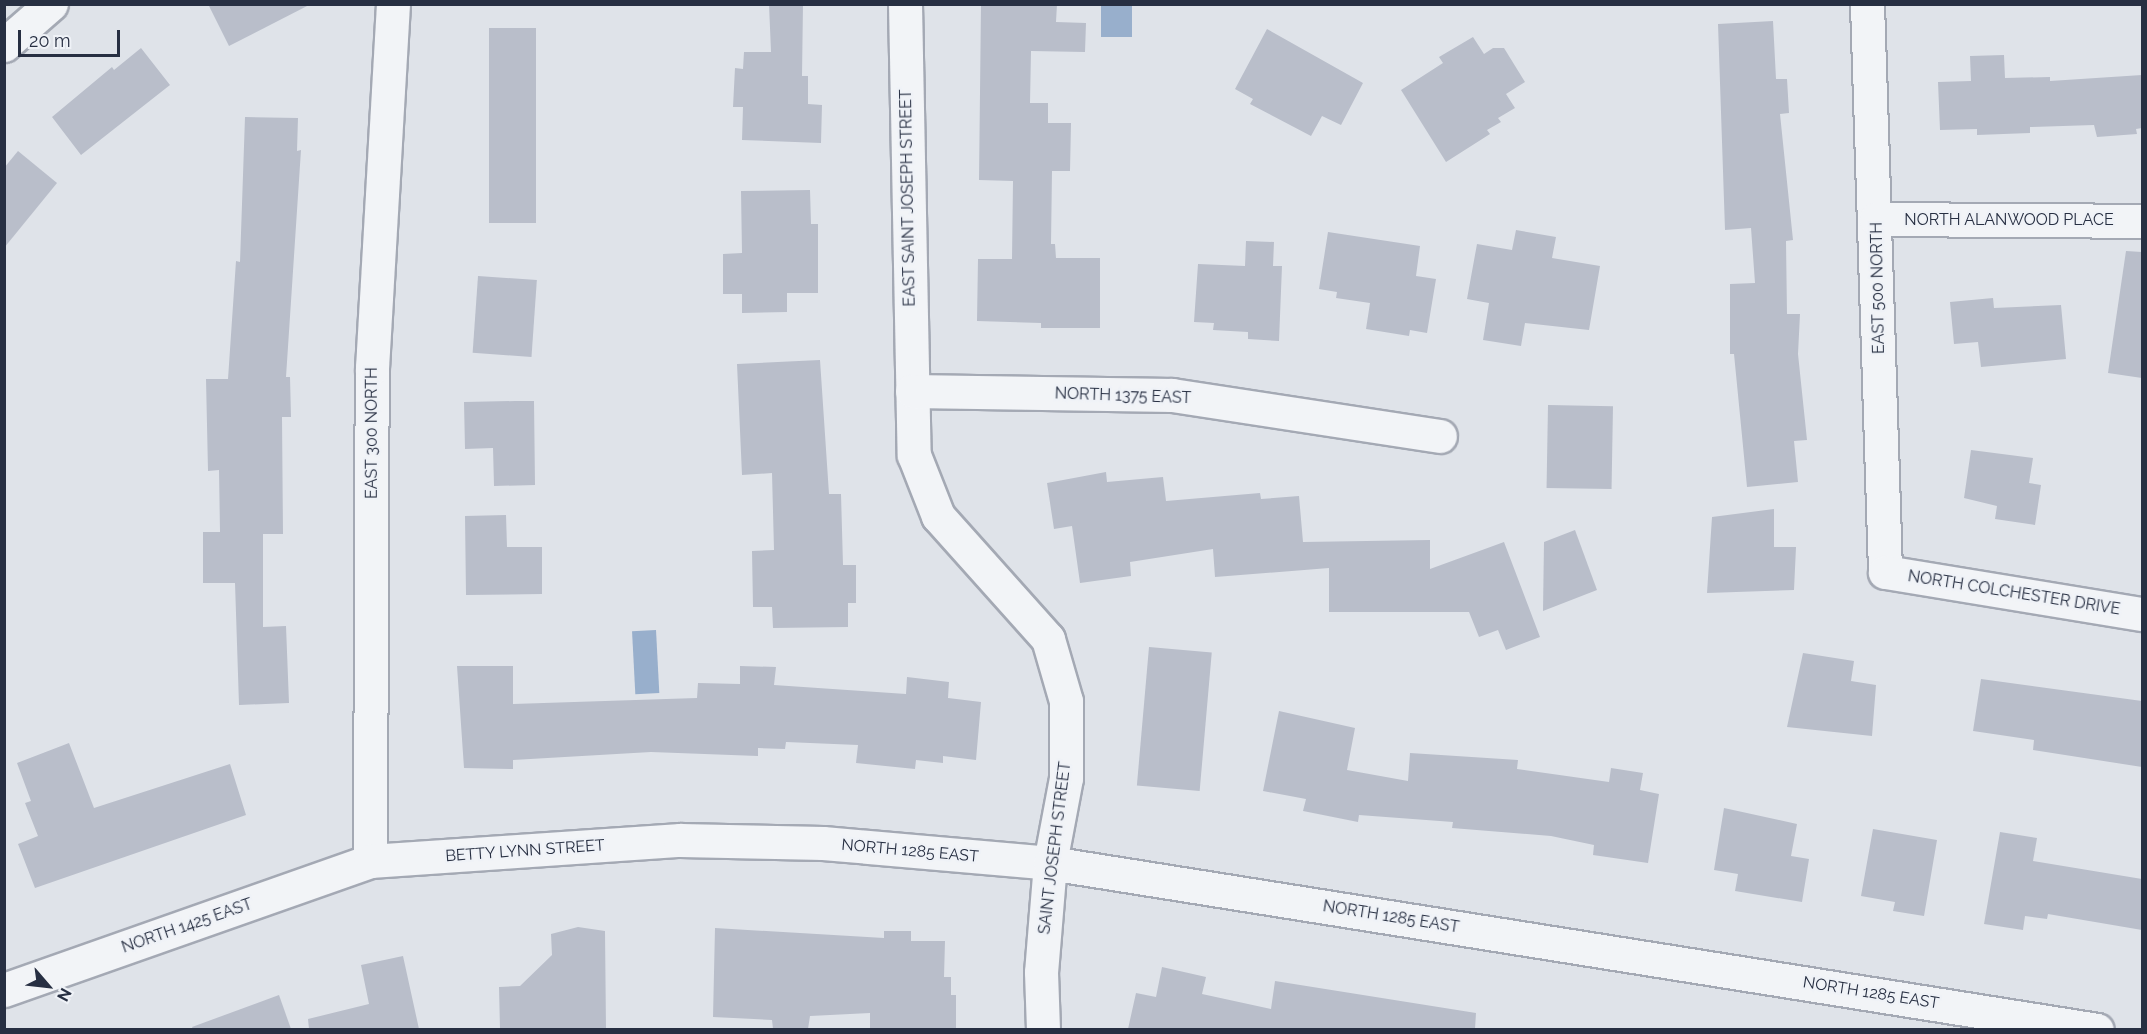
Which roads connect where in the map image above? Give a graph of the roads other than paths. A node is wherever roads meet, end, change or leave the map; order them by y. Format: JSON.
{"nodes":[{"id":1,"x":51,"y":4,"type":"edge"},
{"id":2,"x":393,"y":4,"type":"edge"},
{"id":3,"x":905,"y":4,"type":"edge"},
{"id":4,"x":1867,"y":4,"type":"edge"},
{"id":5,"x":4,"y":45,"type":"edge"},
{"id":6,"x":1876,"y":219,"type":"junction"},
{"id":7,"x":2142,"y":221,"type":"edge"},
{"id":8,"x":912,"y":391,"type":"junction"},
{"id":9,"x":1440,"y":436,"type":"dead end"},
{"id":10,"x":1885,"y":572,"type":"joint"},
{"id":11,"x":2142,"y":614,"type":"edge"},
{"id":12,"x":681,"y":840,"type":"joint"},
{"id":13,"x":370,"y":861,"type":"junction"},
{"id":14,"x":1050,"y":863,"type":"junction"},
{"id":15,"x":4,"y":990,"type":"edge"},
{"id":16,"x":1945,"y":1017,"type":"edge"},
{"id":17,"x":1043,"y":1029,"type":"edge"},
{"id":18,"x":2097,"y":1029,"type":"edge"}],
"edges":[{"from":1,"to":5,"type":"street"},
{"from":2,"to":13,"type":"street","name":"EAST 300 NORTH"},
{"from":3,"to":8,"type":"street","name":"EAST SAINT JOSEPH STREET"},
{"from":4,"to":6,"type":"street","name":"EAST 500 NORTH"},
{"from":6,"to":7,"type":"street","name":"NORTH ALANWOOD PLACE"},
{"from":6,"to":10,"type":"street","name":"EAST 500 NORTH"},
{"from":8,"to":9,"type":"street","name":"NORTH 1375 EAST"},
{"from":8,"to":14,"type":"street","name":"SAINT JOSEPH STREET"},
{"from":10,"to":11,"type":"street","name":"NORTH COLCHESTER DRIVE"},
{"from":12,"to":13,"type":"street","name":"BETTY LYNN STREET"},
{"from":12,"to":14,"type":"street","name":"NORTH 1285 EAST"},
{"from":13,"to":15,"type":"street","name":"NORTH 1425 EAST"},
{"from":14,"to":16,"type":"street","name":"NORTH 1285 EAST"},
{"from":14,"to":17,"type":"street","name":"SAINT JOSEPH STREET"},
{"from":16,"to":18,"type":"street","name":"NORTH 1285 EAST"}]}
